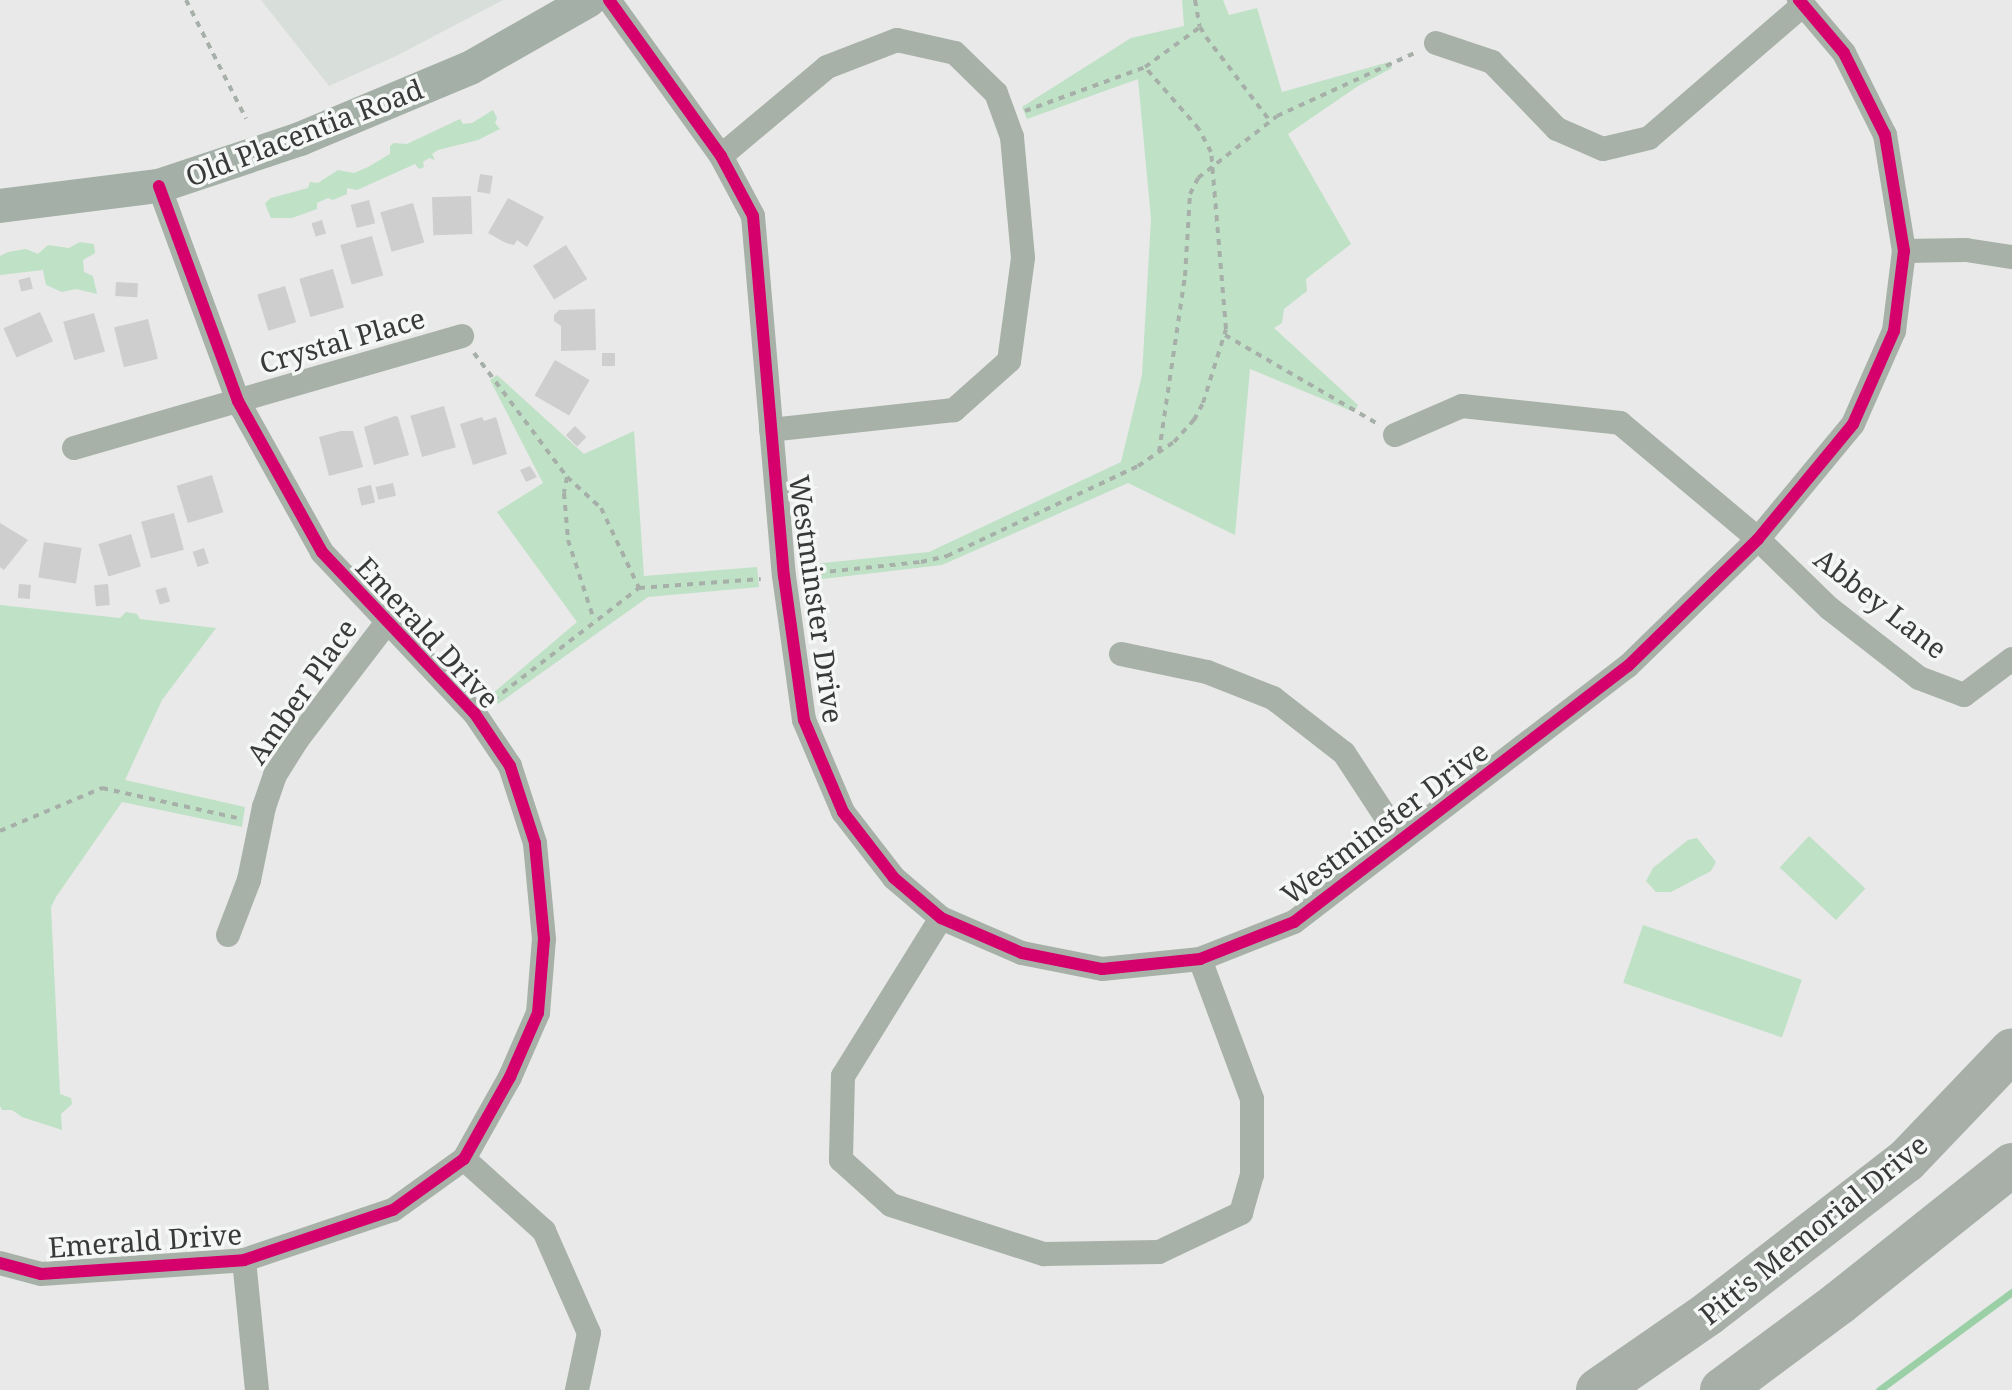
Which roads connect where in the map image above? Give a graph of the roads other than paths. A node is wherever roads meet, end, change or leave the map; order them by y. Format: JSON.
{"nodes":[{"id":1,"x":589,"y":0,"type":"edge"},
{"id":2,"x":609,"y":0,"type":"edge"},
{"id":3,"x":1801,"y":3,"type":"edge"},
{"id":4,"x":1436,"y":43,"type":"road end"},
{"id":5,"x":721,"y":156,"type":"junction"},
{"id":6,"x":159,"y":186,"type":"junction"},
{"id":7,"x":0,"y":206,"type":"edge"},
{"id":8,"x":1904,"y":251,"type":"junction"},
{"id":9,"x":2012,"y":257,"type":"edge"},
{"id":10,"x":462,"y":336,"type":"road end"},
{"id":11,"x":238,"y":401,"type":"junction"},
{"id":12,"x":771,"y":430,"type":"junction"},
{"id":13,"x":1395,"y":435,"type":"road end"},
{"id":14,"x":74,"y":448,"type":"dead end"},
{"id":15,"x":1758,"y":539,"type":"junction"},
{"id":16,"x":388,"y":621,"type":"junction"},
{"id":17,"x":1121,"y":654,"type":"dead end"},
{"id":18,"x":2012,"y":659,"type":"edge"},
{"id":19,"x":1401,"y":840,"type":"junction"},
{"id":20,"x":941,"y":918,"type":"junction"},
{"id":21,"x":228,"y":935,"type":"dead end"},
{"id":22,"x":1200,"y":959,"type":"junction"},
{"id":23,"x":2012,"y":1050,"type":"edge"},
{"id":24,"x":464,"y":1159,"type":"junction"},
{"id":25,"x":2012,"y":1165,"type":"edge"},
{"id":26,"x":244,"y":1260,"type":"junction"},
{"id":27,"x":0,"y":1263,"type":"edge"},
{"id":28,"x":257,"y":1390,"type":"edge"},
{"id":29,"x":577,"y":1390,"type":"edge"},
{"id":30,"x":1598,"y":1390,"type":"edge"},
{"id":31,"x":1722,"y":1390,"type":"edge"}],
"edges":[{"from":1,"to":6,"type":"main road","name":"Old Placentia Road"},
{"from":2,"to":5,"type":"street","name":"Westminster Drive"},
{"from":3,"to":4,"type":"street"},
{"from":3,"to":8,"type":"street","name":"Westminster Drive"},
{"from":5,"to":12,"type":"street","name":"Westminster Drive"},
{"from":5,"to":12,"type":"street"},
{"from":6,"to":7,"type":"main road","name":"Old Placentia Road"},
{"from":6,"to":11,"type":"street","name":"Emerald Drive"},
{"from":8,"to":9,"type":"street"},
{"from":8,"to":15,"type":"street","name":"Westminster Drive"},
{"from":10,"to":11,"type":"street","name":"Crystal Place"},
{"from":11,"to":14,"type":"street","name":"Crystal Place"},
{"from":11,"to":16,"type":"street","name":"Emerald Drive"},
{"from":12,"to":20,"type":"street","name":"Westminster Drive"},
{"from":13,"to":15,"type":"street"},
{"from":15,"to":18,"type":"street","name":"Abbey Lane"},
{"from":15,"to":19,"type":"street","name":"Westminster Drive"},
{"from":16,"to":21,"type":"street","name":"Amber Place"},
{"from":16,"to":24,"type":"street","name":"Emerald Drive"},
{"from":17,"to":19,"type":"street"},
{"from":19,"to":22,"type":"street","name":"Westminster Drive"},
{"from":20,"to":22,"type":"street","name":"Westminster Drive"},
{"from":20,"to":22,"type":"street"},
{"from":23,"to":30,"type":"highway","name":"Pitt's Memorial Drive"},
{"from":24,"to":26,"type":"street","name":"Emerald Drive"},
{"from":24,"to":29,"type":"street"},
{"from":25,"to":31,"type":"highway"},
{"from":26,"to":27,"type":"street","name":"Emerald Drive"},
{"from":26,"to":28,"type":"street"}]}
